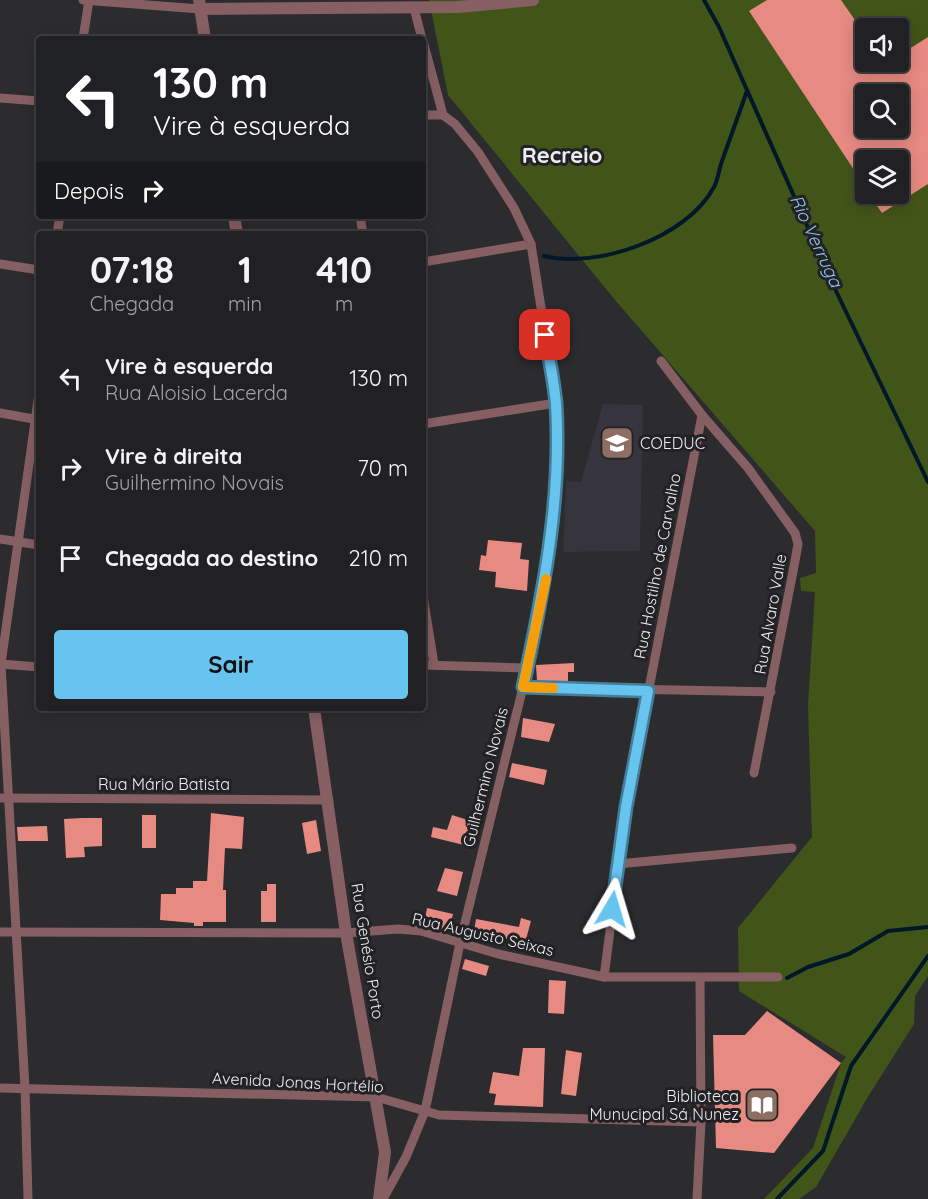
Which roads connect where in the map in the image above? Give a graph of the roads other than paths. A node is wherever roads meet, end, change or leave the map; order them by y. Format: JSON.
{"nodes":[{"id":1,"x":83,"y":0,"type":"edge"},
{"id":2,"x":88,"y":0,"type":"edge"},
{"id":3,"x":533,"y":0,"type":"edge"},
{"id":4,"x":200,"y":5,"type":"edge"},
{"id":5,"x":324,"y":5,"type":"edge"},
{"id":6,"x":414,"y":8,"type":"junction"},
{"id":7,"x":83,"y":36,"type":"edge"},
{"id":8,"x":205,"y":36,"type":"edge"},
{"id":9,"x":422,"y":36,"type":"edge"},
{"id":10,"x":426,"y":51,"type":"edge"},
{"id":11,"x":0,"y":98,"type":"edge"},
{"id":12,"x":36,"y":101,"type":"edge"},
{"id":13,"x":426,"y":115,"type":"edge"},
{"id":14,"x":443,"y":115,"type":"junction"},
{"id":15,"x":531,"y":244,"type":"junction"},
{"id":16,"x":426,"y":262,"type":"edge"},
{"id":17,"x":0,"y":264,"type":"edge"},
{"id":18,"x":36,"y":270,"type":"edge"},
{"id":19,"x":661,"y":361,"type":"dead end"},
{"id":20,"x":556,"y":404,"type":"junction"},
{"id":21,"x":0,"y":414,"type":"edge"},
{"id":22,"x":702,"y":415,"type":"junction"},
{"id":23,"x":36,"y":420,"type":"edge"},
{"id":24,"x":426,"y":424,"type":"edge"},
{"id":25,"x":36,"y":432,"type":"edge"},
{"id":26,"x":0,"y":539,"type":"edge"},
{"id":27,"x":18,"y":542,"type":"junction"},
{"id":28,"x":36,"y":545,"type":"edge"},
{"id":29,"x":426,"y":615,"type":"edge"},
{"id":30,"x":0,"y":664,"type":"edge"},
{"id":31,"x":426,"y":664,"type":"edge"},
{"id":32,"x":434,"y":664,"type":"junction"},
{"id":33,"x":36,"y":667,"type":"edge"},
{"id":34,"x":527,"y":668,"type":"junction"},
{"id":35,"x":523,"y":687,"type":"junction"},
{"id":36,"x":648,"y":691,"type":"junction"},
{"id":37,"x":771,"y":692,"type":"junction"},
{"id":38,"x":314,"y":711,"type":"edge"},
{"id":39,"x":754,"y":773,"type":"dead end"},
{"id":40,"x":3,"y":798,"type":"edge"},
{"id":41,"x":329,"y":800,"type":"junction"},
{"id":42,"x":792,"y":848,"type":"dead end"},
{"id":43,"x":617,"y":864,"type":"junction"},
{"id":44,"x":0,"y":932,"type":"edge"},
{"id":45,"x":16,"y":933,"type":"junction"},
{"id":46,"x":346,"y":933,"type":"junction"},
{"id":47,"x":460,"y":942,"type":"junction"},
{"id":48,"x":603,"y":977,"type":"junction"},
{"id":49,"x":778,"y":977,"type":"dead end"},
{"id":50,"x":700,"y":978,"type":"junction"},
{"id":51,"x":0,"y":1088,"type":"edge"},
{"id":52,"x":26,"y":1088,"type":"junction"},
{"id":53,"x":376,"y":1097,"type":"junction"},
{"id":54,"x":424,"y":1111,"type":"junction"},
{"id":55,"x":701,"y":1122,"type":"junction"},
{"id":56,"x":28,"y":1199,"type":"edge"},
{"id":57,"x":381,"y":1199,"type":"edge"},
{"id":58,"x":697,"y":1199,"type":"edge"}],
"edges":[{"from":1,"to":2,"type":"street"},
{"from":2,"to":4,"type":"street"},
{"from":2,"to":7,"type":"street"},
{"from":3,"to":6,"type":"street"},
{"from":4,"to":5,"type":"street"},
{"from":4,"to":8,"type":"street"},
{"from":5,"to":6,"type":"street"},
{"from":6,"to":9,"type":"street"},
{"from":10,"to":14,"type":"street"},
{"from":11,"to":12,"type":"street"},
{"from":13,"to":14,"type":"street"},
{"from":14,"to":15,"type":"street","name":"Guilhermino Novais"},
{"from":15,"to":16,"type":"street"},
{"from":15,"to":20,"type":"street","name":"Guilhermino Novais"},
{"from":17,"to":18,"type":"street"},
{"from":19,"to":22,"type":"street","name":"Rua Alvaro Valle"},
{"from":20,"to":24,"type":"street"},
{"from":20,"to":34,"type":"street","name":"Guilhermino Novais"},
{"from":21,"to":23,"type":"street"},
{"from":22,"to":36,"type":"street","name":"Rua Hostilho de Carvalho"},
{"from":22,"to":37,"type":"street","name":"Rua Alvaro Valle"},
{"from":25,"to":27,"type":"street"},
{"from":26,"to":27,"type":"street"},
{"from":27,"to":28,"type":"street"},
{"from":27,"to":30,"type":"street"},
{"from":29,"to":32,"type":"street"},
{"from":30,"to":33,"type":"street"},
{"from":30,"to":40,"type":"street"},
{"from":31,"to":32,"type":"street"},
{"from":32,"to":34,"type":"street"},
{"from":34,"to":35,"type":"street","name":"Guilhermino Novais"},
{"from":35,"to":36,"type":"street"},
{"from":35,"to":47,"type":"street","name":"Guilhermino Novais"},
{"from":36,"to":37,"type":"street"},
{"from":36,"to":43,"type":"street","name":"Rua Hostilho de Carvalho"},
{"from":37,"to":39,"type":"street","name":"Rua Alvaro Valle"},
{"from":38,"to":41,"type":"street","name":"Rua Genésio Porto"},
{"from":40,"to":41,"type":"street","name":"Rua Mário Batista"},
{"from":40,"to":45,"type":"street"},
{"from":41,"to":46,"type":"street","name":"Rua Genésio Porto"},
{"from":42,"to":43,"type":"street"},
{"from":43,"to":48,"type":"street","name":"Rua Hostilho de Carvalho"},
{"from":44,"to":45,"type":"street","name":"Rua Augusto Seixas"},
{"from":45,"to":46,"type":"street","name":"Rua Augusto Seixas"},
{"from":45,"to":52,"type":"street"},
{"from":46,"to":47,"type":"street","name":"Rua Augusto Seixas"},
{"from":46,"to":53,"type":"street","name":"Rua Genésio Porto"},
{"from":47,"to":48,"type":"street","name":"Rua Augusto Seixas"},
{"from":47,"to":54,"type":"street","name":"Guilhermino Novais"},
{"from":48,"to":50,"type":"street","name":"Rua Augusto Seixas"},
{"from":49,"to":50,"type":"street","name":"Rua Augusto Seixas"},
{"from":50,"to":55,"type":"street"},
{"from":51,"to":52,"type":"street","name":"Avenida Jonas Hortélio"},
{"from":52,"to":53,"type":"street","name":"Avenida Jonas Hortélio"},
{"from":52,"to":56,"type":"street"},
{"from":53,"to":54,"type":"street","name":"Avenida Jonas Hortélio"},
{"from":53,"to":57,"type":"street","name":"Rua Genésio Porto"},
{"from":54,"to":55,"type":"street","name":"Avenida Jonas Hortélio"},
{"from":54,"to":57,"type":"street","name":"Guilhermino Novais"},
{"from":55,"to":58,"type":"street"}]}
